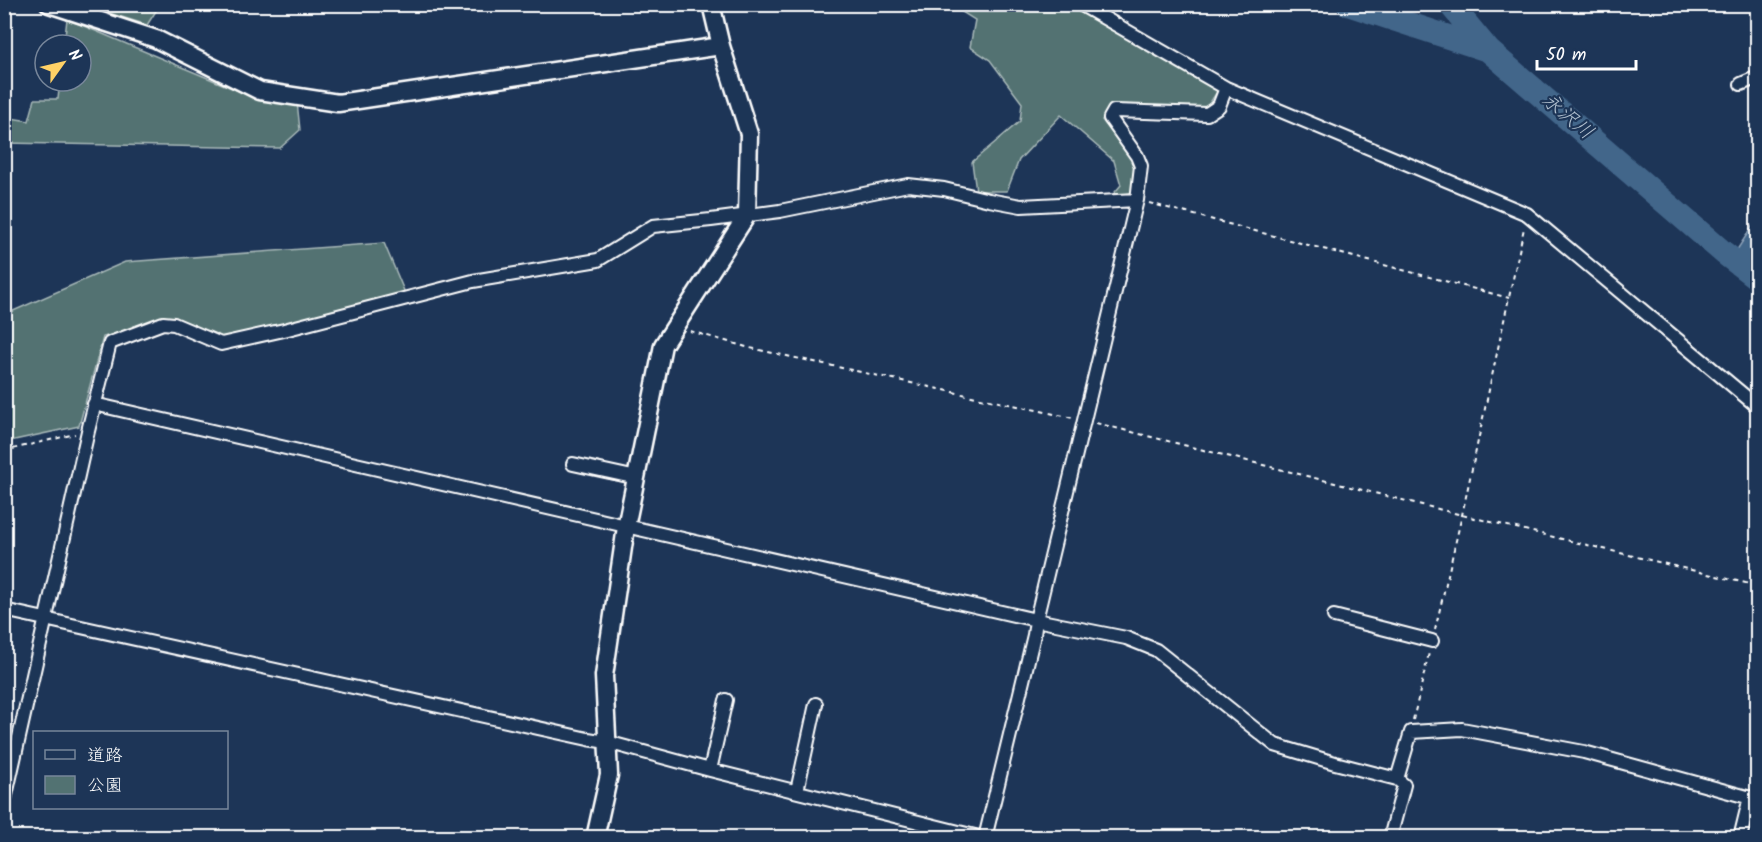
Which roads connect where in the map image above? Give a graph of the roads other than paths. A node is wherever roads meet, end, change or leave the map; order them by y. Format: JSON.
{"nodes":[{"id":1,"x":49,"y":4,"type":"edge"},
{"id":2,"x":711,"y":4,"type":"edge"},
{"id":3,"x":1080,"y":4,"type":"edge"},
{"id":4,"x":721,"y":46,"type":"junction"},
{"id":5,"x":1758,"y":77,"type":"edge"},
{"id":6,"x":1741,"y":84,"type":"dead end"},
{"id":7,"x":1226,"y":88,"type":"junction"},
{"id":8,"x":1137,"y":200,"type":"junction"},
{"id":9,"x":747,"y":215,"type":"junction"},
{"id":10,"x":94,"y":404,"type":"junction"},
{"id":11,"x":1758,"y":407,"type":"edge"},
{"id":12,"x":573,"y":464,"type":"dead end"},
{"id":13,"x":637,"y":478,"type":"junction"},
{"id":14,"x":627,"y":527,"type":"junction"},
{"id":15,"x":4,"y":610,"type":"edge"},
{"id":16,"x":1334,"y":616,"type":"dead end"},
{"id":17,"x":1036,"y":620,"type":"junction"},
{"id":18,"x":46,"y":621,"type":"junction"},
{"id":19,"x":1432,"y":641,"type":"road end"},
{"id":20,"x":726,"y":700,"type":"dead end"},
{"id":21,"x":816,"y":704,"type":"dead end"},
{"id":22,"x":607,"y":742,"type":"junction"},
{"id":23,"x":710,"y":770,"type":"junction"},
{"id":24,"x":1397,"y":779,"type":"junction"},
{"id":25,"x":796,"y":791,"type":"junction"},
{"id":26,"x":1754,"y":798,"type":"edge"},
{"id":27,"x":4,"y":804,"type":"edge"},
{"id":28,"x":595,"y":837,"type":"edge"},
{"id":29,"x":984,"y":837,"type":"edge"},
{"id":30,"x":1390,"y":837,"type":"edge"},
{"id":31,"x":1740,"y":837,"type":"edge"}],
"edges":[{"from":1,"to":4,"type":"street"},
{"from":2,"to":4,"type":"street"},
{"from":3,"to":7,"type":"street"},
{"from":4,"to":9,"type":"street"},
{"from":5,"to":6,"type":"street"},
{"from":7,"to":8,"type":"street"},
{"from":7,"to":11,"type":"street"},
{"from":8,"to":9,"type":"street"},
{"from":8,"to":17,"type":"street"},
{"from":9,"to":10,"type":"street"},
{"from":9,"to":13,"type":"street"},
{"from":10,"to":14,"type":"street"},
{"from":10,"to":18,"type":"street"},
{"from":12,"to":13,"type":"street"},
{"from":13,"to":14,"type":"street"},
{"from":14,"to":17,"type":"street"},
{"from":14,"to":22,"type":"street"},
{"from":15,"to":18,"type":"street"},
{"from":16,"to":19,"type":"street"},
{"from":17,"to":24,"type":"street"},
{"from":17,"to":29,"type":"street"},
{"from":18,"to":22,"type":"street"},
{"from":18,"to":27,"type":"street"},
{"from":20,"to":23,"type":"street"},
{"from":21,"to":25,"type":"street"},
{"from":22,"to":23,"type":"street"},
{"from":22,"to":28,"type":"street"},
{"from":23,"to":25,"type":"street"},
{"from":24,"to":26,"type":"street"},
{"from":24,"to":30,"type":"street"},
{"from":25,"to":29,"type":"street"},
{"from":26,"to":31,"type":"street"}]}
